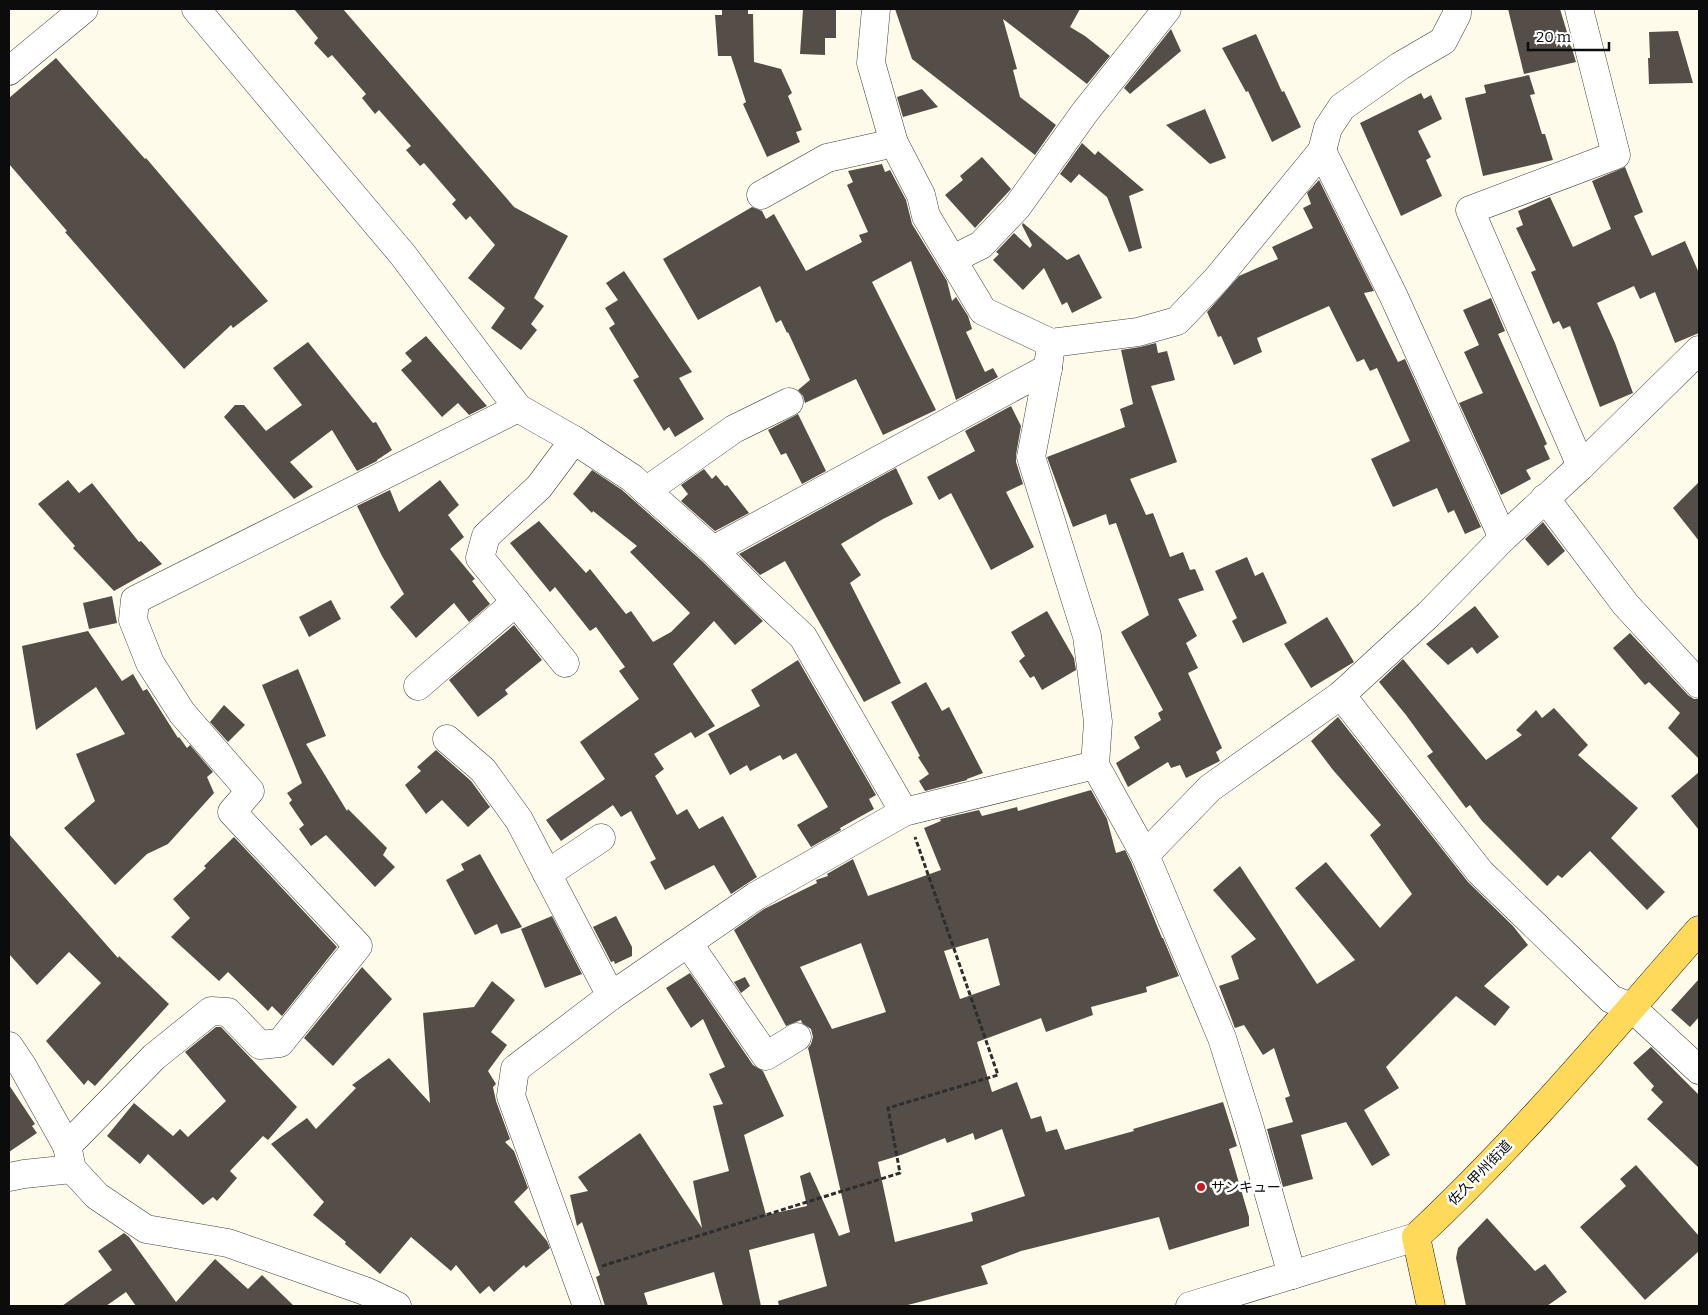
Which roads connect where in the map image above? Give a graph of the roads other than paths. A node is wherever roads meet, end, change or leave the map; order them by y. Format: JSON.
{"nodes":[{"id":1,"x":84,"y":9,"type":"edge"},
{"id":2,"x":196,"y":9,"type":"edge"},
{"id":3,"x":876,"y":9,"type":"edge"},
{"id":4,"x":1167,"y":9,"type":"edge"},
{"id":5,"x":1457,"y":9,"type":"edge"},
{"id":6,"x":1579,"y":9,"type":"edge"},
{"id":7,"x":9,"y":71,"type":"edge"},
{"id":8,"x":894,"y":143,"type":"junction"},
{"id":9,"x":1322,"y":151,"type":"junction"},
{"id":10,"x":761,"y":195,"type":"dead end"},
{"id":11,"x":953,"y":259,"type":"junction"},
{"id":12,"x":1699,"y":350,"type":"edge"},
{"id":13,"x":1050,"y":355,"type":"junction"},
{"id":14,"x":789,"y":402,"type":"dead end"},
{"id":15,"x":518,"y":408,"type":"junction"},
{"id":16,"x":574,"y":440,"type":"junction"},
{"id":17,"x":1581,"y":466,"type":"junction"},
{"id":18,"x":646,"y":491,"type":"junction"},
{"id":19,"x":1545,"y":498,"type":"junction"},
{"id":20,"x":1503,"y":538,"type":"junction"},
{"id":21,"x":713,"y":550,"type":"junction"},
{"id":22,"x":516,"y":602,"type":"junction"},
{"id":23,"x":565,"y":663,"type":"dead end"},
{"id":24,"x":1699,"y":684,"type":"edge"},
{"id":25,"x":418,"y":686,"type":"dead end"},
{"id":26,"x":1341,"y":695,"type":"junction"},
{"id":27,"x":447,"y":739,"type":"dead end"},
{"id":28,"x":1095,"y":765,"type":"junction"},
{"id":29,"x":904,"y":812,"type":"junction"},
{"id":30,"x":601,"y":838,"type":"dead end"},
{"id":31,"x":1145,"y":855,"type":"junction"},
{"id":32,"x":546,"y":874,"type":"junction"},
{"id":33,"x":1699,"y":930,"type":"edge"},
{"id":34,"x":688,"y":943,"type":"junction"},
{"id":35,"x":611,"y":996,"type":"junction"},
{"id":36,"x":1631,"y":1007,"type":"junction"},
{"id":37,"x":797,"y":1037,"type":"dead end"},
{"id":38,"x":9,"y":1046,"type":"edge"},
{"id":39,"x":1699,"y":1070,"type":"edge"},
{"id":40,"x":70,"y":1158,"type":"junction"},
{"id":41,"x":9,"y":1177,"type":"edge"},
{"id":42,"x":1416,"y":1237,"type":"junction"},
{"id":43,"x":1292,"y":1275,"type":"junction"},
{"id":44,"x":397,"y":1306,"type":"edge"},
{"id":45,"x":587,"y":1306,"type":"edge"},
{"id":46,"x":1190,"y":1306,"type":"edge"},
{"id":47,"x":1431,"y":1306,"type":"edge"}],
"edges":[{"from":1,"to":7,"type":"street"},
{"from":2,"to":15,"type":"street"},
{"from":3,"to":8,"type":"street"},
{"from":4,"to":11,"type":"street"},
{"from":5,"to":9,"type":"street"},
{"from":6,"to":17,"type":"street"},
{"from":8,"to":10,"type":"street"},
{"from":8,"to":11,"type":"street"},
{"from":9,"to":13,"type":"street"},
{"from":9,"to":20,"type":"street"},
{"from":11,"to":13,"type":"street"},
{"from":12,"to":17,"type":"street"},
{"from":13,"to":21,"type":"street"},
{"from":13,"to":28,"type":"street"},
{"from":14,"to":18,"type":"street"},
{"from":15,"to":16,"type":"street"},
{"from":15,"to":40,"type":"street"},
{"from":16,"to":18,"type":"street"},
{"from":16,"to":22,"type":"street"},
{"from":17,"to":19,"type":"street"},
{"from":18,"to":21,"type":"street"},
{"from":19,"to":20,"type":"street"},
{"from":19,"to":24,"type":"street"},
{"from":20,"to":26,"type":"street"},
{"from":21,"to":29,"type":"street"},
{"from":22,"to":23,"type":"street"},
{"from":22,"to":25,"type":"street"},
{"from":26,"to":31,"type":"street"},
{"from":26,"to":36,"type":"street"},
{"from":27,"to":32,"type":"street"},
{"from":28,"to":29,"type":"street"},
{"from":28,"to":31,"type":"street"},
{"from":29,"to":34,"type":"street"},
{"from":30,"to":32,"type":"street"},
{"from":31,"to":43,"type":"street"},
{"from":32,"to":35,"type":"street"},
{"from":33,"to":36,"type":"main road","name":"佐久甲州街道"},
{"from":34,"to":35,"type":"street"},
{"from":34,"to":37,"type":"street"},
{"from":35,"to":45,"type":"street"},
{"from":36,"to":39,"type":"street"},
{"from":36,"to":42,"type":"main road","name":"佐久甲州街道"},
{"from":38,"to":40,"type":"street"},
{"from":40,"to":41,"type":"street"},
{"from":40,"to":44,"type":"street"},
{"from":42,"to":43,"type":"street","name":"佐久甲州街道"},
{"from":42,"to":47,"type":"main road"},
{"from":43,"to":46,"type":"street","name":"佐久甲州街道"}]}
